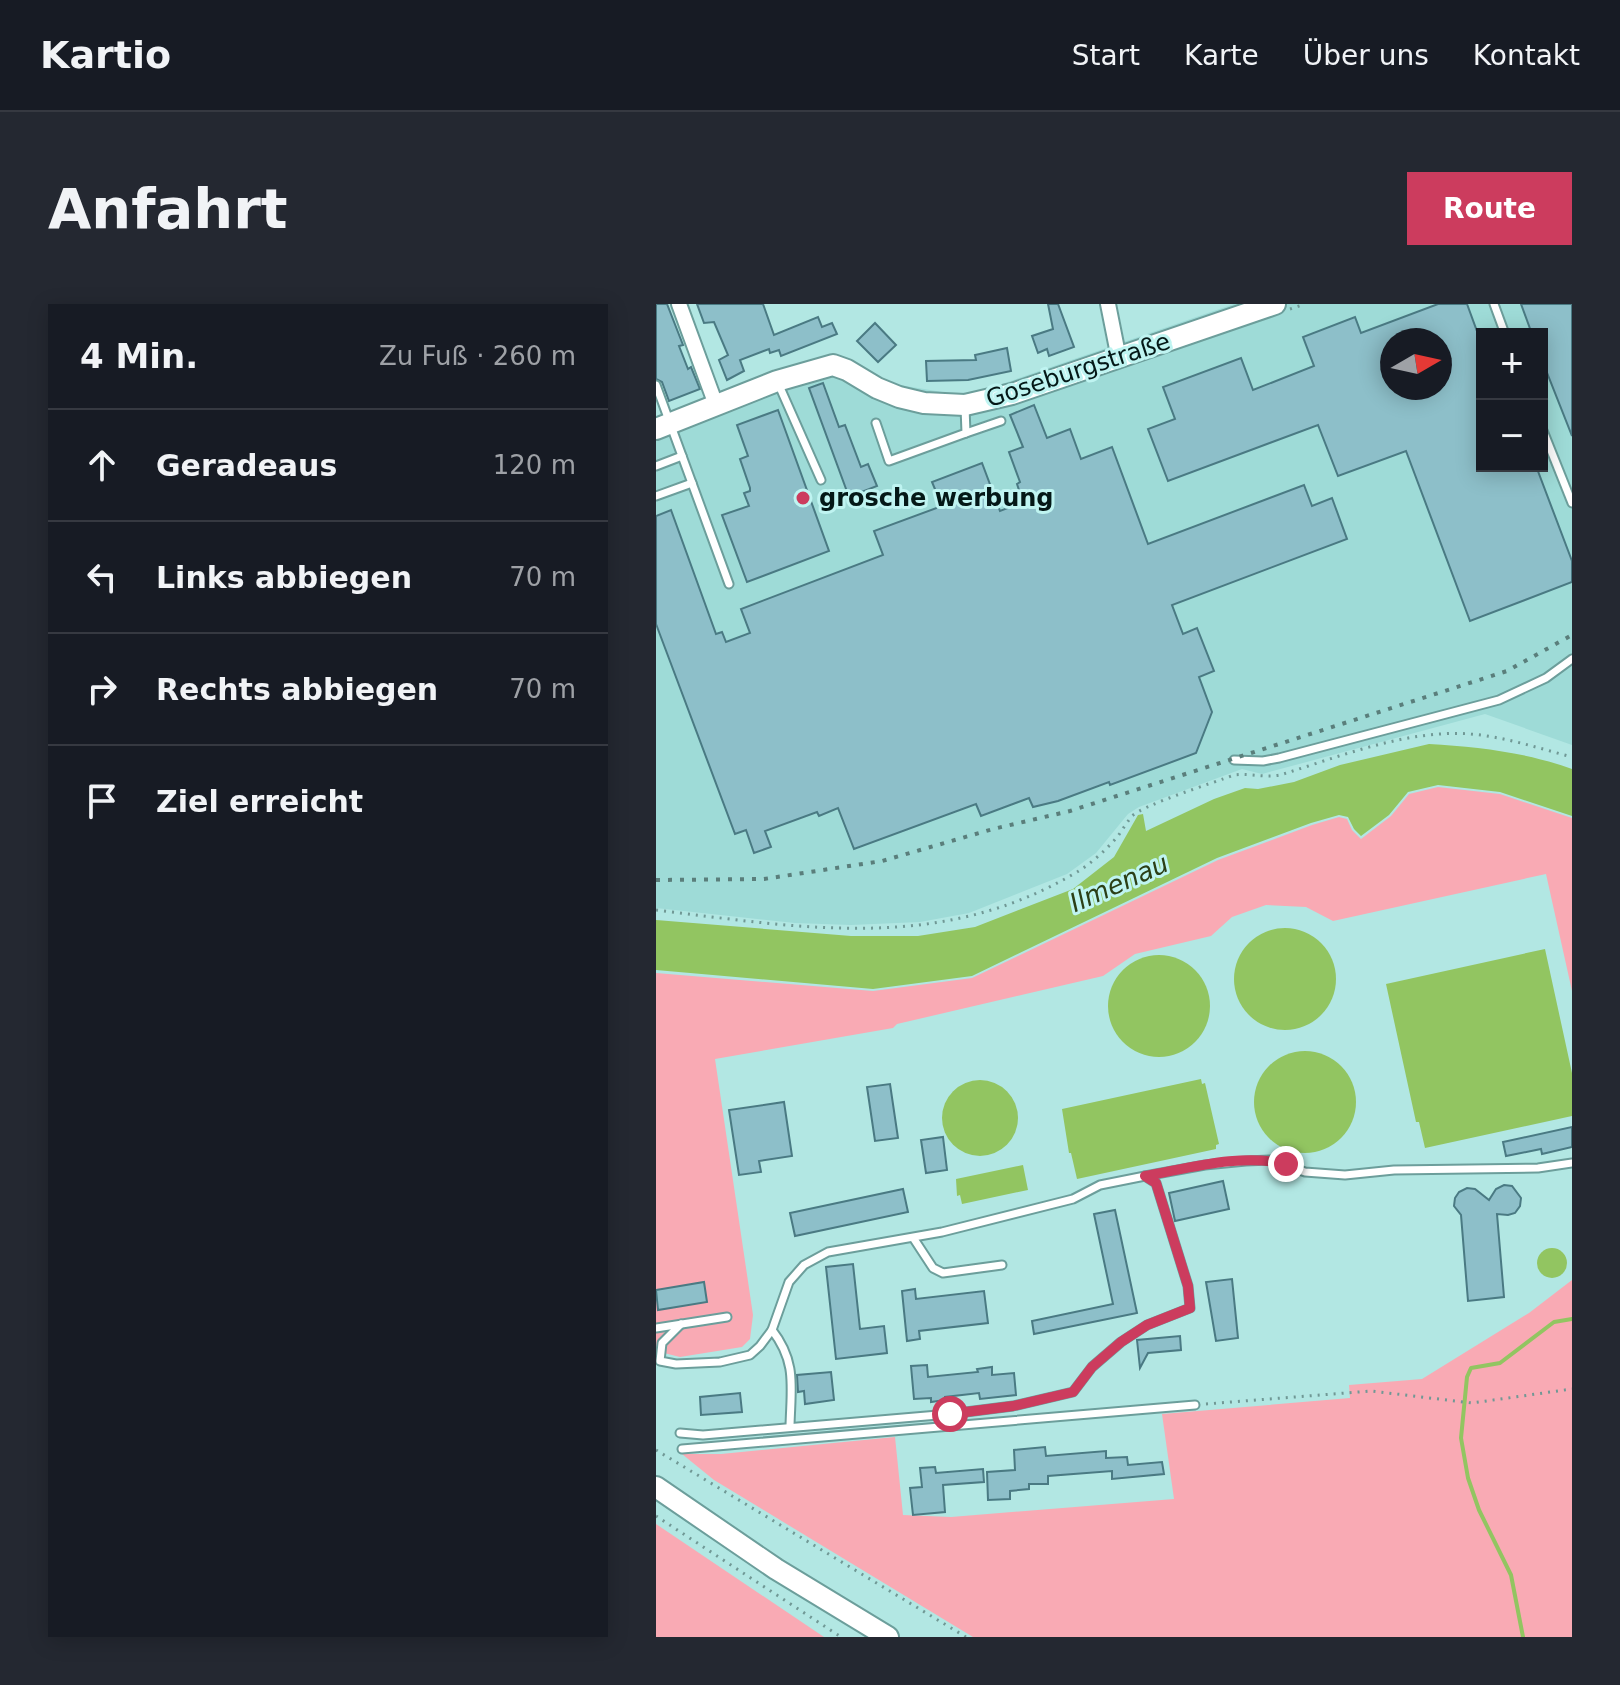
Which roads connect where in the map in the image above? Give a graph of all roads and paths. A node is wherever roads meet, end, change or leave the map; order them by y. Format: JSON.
{"nodes":[{"id":1,"x":679,"y":304,"type":"edge"},
{"id":2,"x":1108,"y":304,"type":"edge"},
{"id":3,"x":1275,"y":304,"type":"edge"},
{"id":4,"x":1494,"y":304,"type":"edge"},
{"id":5,"x":1503,"y":328,"type":"edge"},
{"id":6,"x":1119,"y":359,"type":"junction"},
{"id":7,"x":777,"y":381,"type":"junction"},
{"id":8,"x":656,"y":385,"type":"edge"},
{"id":9,"x":716,"y":405,"type":"junction"},
{"id":10,"x":965,"y":405,"type":"junction"},
{"id":11,"x":1001,"y":421,"type":"dead end"},
{"id":12,"x":876,"y":423,"type":"dead end"},
{"id":13,"x":663,"y":426,"type":"edge"},
{"id":14,"x":966,"y":433,"type":"junction"},
{"id":15,"x":1548,"y":443,"type":"edge"},
{"id":16,"x":682,"y":456,"type":"junction"},
{"id":17,"x":656,"y":466,"type":"edge"},
{"id":18,"x":821,"y":480,"type":"dead end"},
{"id":19,"x":692,"y":483,"type":"junction"},
{"id":20,"x":656,"y":496,"type":"edge"},
{"id":21,"x":1572,"y":503,"type":"edge"},
{"id":22,"x":729,"y":584,"type":"dead end"},
{"id":23,"x":1572,"y":659,"type":"edge"},
{"id":24,"x":1572,"y":757,"type":"edge"},
{"id":25,"x":1234,"y":760,"type":"dead end"},
{"id":26,"x":656,"y":910,"type":"edge"},
{"id":27,"x":1572,"y":1163,"type":"edge"},
{"id":28,"x":1145,"y":1176,"type":"junction"},
{"id":29,"x":914,"y":1239,"type":"junction"},
{"id":30,"x":1002,"y":1265,"type":"dead end"},
{"id":31,"x":727,"y":1317,"type":"dead end"},
{"id":32,"x":681,"y":1324,"type":"junction"},
{"id":33,"x":656,"y":1328,"type":"edge"},
{"id":34,"x":772,"y":1330,"type":"junction"},
{"id":35,"x":1572,"y":1389,"type":"edge"},
{"id":36,"x":1195,"y":1405,"type":"joint"},
{"id":37,"x":790,"y":1426,"type":"junction"},
{"id":38,"x":680,"y":1433,"type":"dead end"},
{"id":39,"x":682,"y":1449,"type":"dead end"},
{"id":40,"x":656,"y":1450,"type":"edge"},
{"id":41,"x":656,"y":1487,"type":"edge"},
{"id":42,"x":656,"y":1516,"type":"edge"},
{"id":43,"x":841,"y":1637,"type":"edge"},
{"id":44,"x":888,"y":1637,"type":"edge"},
{"id":45,"x":966,"y":1637,"type":"edge"}],
"edges":[{"from":1,"to":9,"type":"street"},
{"from":2,"to":6,"type":"street"},
{"from":3,"to":6,"type":"street","name":"Goseburgstraße"},
{"from":4,"to":5,"type":"lane"},
{"from":6,"to":10,"type":"street","name":"Goseburgstraße"},
{"from":7,"to":9,"type":"street","name":"Goseburgstraße"},
{"from":7,"to":10,"type":"street","name":"Goseburgstraße"},
{"from":7,"to":18,"type":"lane"},
{"from":8,"to":13,"type":"lane"},
{"from":9,"to":13,"type":"street","name":"Goseburgstraße"},
{"from":10,"to":14,"type":"lane"},
{"from":11,"to":14,"type":"lane"},
{"from":12,"to":14,"type":"lane"},
{"from":13,"to":16,"type":"lane"},
{"from":15,"to":21,"type":"lane"},
{"from":16,"to":17,"type":"lane"},
{"from":16,"to":19,"type":"lane"},
{"from":19,"to":20,"type":"lane"},
{"from":19,"to":22,"type":"lane"},
{"from":23,"to":25,"type":"lane"},
{"from":24,"to":26,"type":"path"},
{"from":27,"to":28,"type":"lane"},
{"from":28,"to":29,"type":"lane"},
{"from":28,"to":37,"type":"lane"},
{"from":29,"to":30,"type":"lane"},
{"from":29,"to":34,"type":"lane"},
{"from":31,"to":32,"type":"lane"},
{"from":32,"to":33,"type":"lane"},
{"from":32,"to":34,"type":"lane"},
{"from":34,"to":37,"type":"lane"},
{"from":35,"to":36,"type":"path"},
{"from":36,"to":39,"type":"lane"},
{"from":37,"to":38,"type":"lane"},
{"from":40,"to":45,"type":"path"},
{"from":41,"to":44,"type":"street"},
{"from":42,"to":43,"type":"path"}]}
